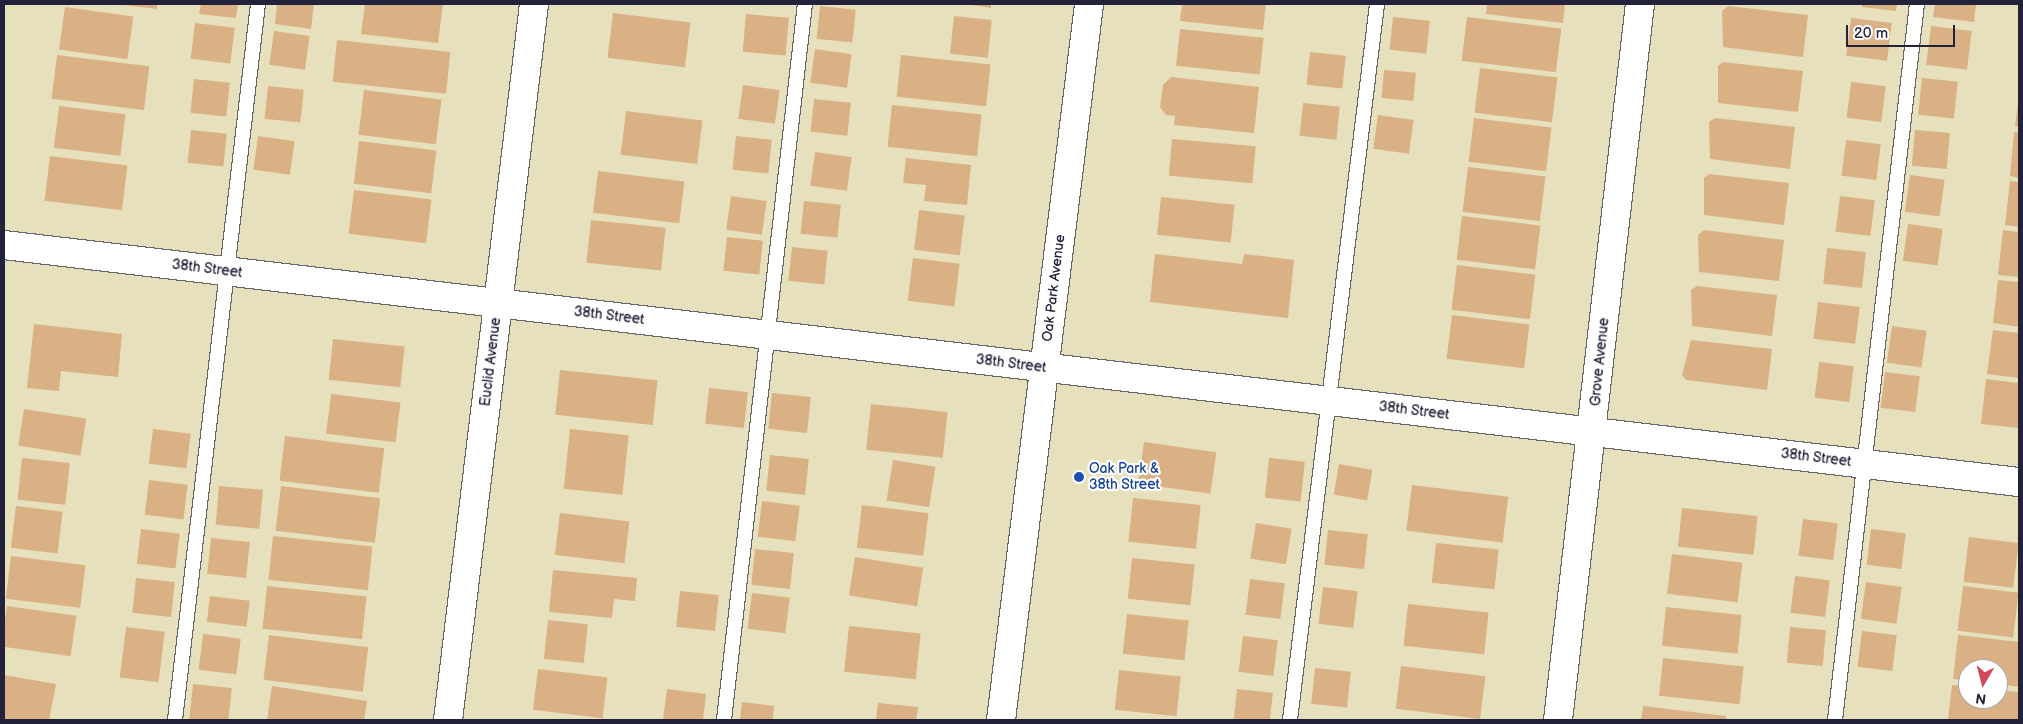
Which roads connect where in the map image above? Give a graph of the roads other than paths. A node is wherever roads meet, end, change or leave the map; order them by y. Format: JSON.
{"nodes":[{"id":1,"x":258,"y":4,"type":"edge"},
{"id":2,"x":534,"y":4,"type":"edge"},
{"id":3,"x":805,"y":4,"type":"edge"},
{"id":4,"x":1089,"y":4,"type":"edge"},
{"id":5,"x":1377,"y":4,"type":"edge"},
{"id":6,"x":1640,"y":4,"type":"edge"},
{"id":7,"x":1917,"y":4,"type":"edge"},
{"id":8,"x":4,"y":244,"type":"edge"},
{"id":9,"x":226,"y":271,"type":"junction"},
{"id":10,"x":498,"y":303,"type":"junction"},
{"id":11,"x":767,"y":335,"type":"junction"},
{"id":12,"x":1044,"y":368,"type":"junction"},
{"id":13,"x":1328,"y":401,"type":"junction"},
{"id":14,"x":1592,"y":432,"type":"junction"},
{"id":15,"x":1865,"y":464,"type":"junction"},
{"id":16,"x":2019,"y":482,"type":"edge"},
{"id":17,"x":175,"y":720,"type":"edge"},
{"id":18,"x":448,"y":720,"type":"edge"},
{"id":19,"x":724,"y":720,"type":"edge"},
{"id":20,"x":1001,"y":720,"type":"edge"},
{"id":21,"x":1290,"y":720,"type":"edge"},
{"id":22,"x":1558,"y":720,"type":"edge"},
{"id":23,"x":1835,"y":720,"type":"edge"}],
"edges":[{"from":1,"to":9,"type":"lane"},
{"from":2,"to":10,"type":"street","name":"Euclid Avenue"},
{"from":3,"to":11,"type":"lane"},
{"from":4,"to":12,"type":"street","name":"Oak Park Avenue"},
{"from":5,"to":13,"type":"lane"},
{"from":6,"to":14,"type":"street","name":"Grove Avenue"},
{"from":7,"to":15,"type":"lane"},
{"from":8,"to":9,"type":"street","name":"38th Street"},
{"from":9,"to":10,"type":"street","name":"38th Street"},
{"from":9,"to":17,"type":"lane"},
{"from":10,"to":11,"type":"street","name":"38th Street"},
{"from":10,"to":18,"type":"street","name":"Euclid Avenue"},
{"from":11,"to":12,"type":"street","name":"38th Street"},
{"from":11,"to":19,"type":"lane"},
{"from":12,"to":13,"type":"street","name":"38th Street"},
{"from":12,"to":20,"type":"street","name":"Oak Park Avenue"},
{"from":13,"to":14,"type":"street","name":"38th Street"},
{"from":13,"to":21,"type":"lane"},
{"from":14,"to":15,"type":"street","name":"38th Street"},
{"from":14,"to":22,"type":"street","name":"Grove Avenue"},
{"from":15,"to":16,"type":"street","name":"38th Street"},
{"from":15,"to":23,"type":"lane"}]}
